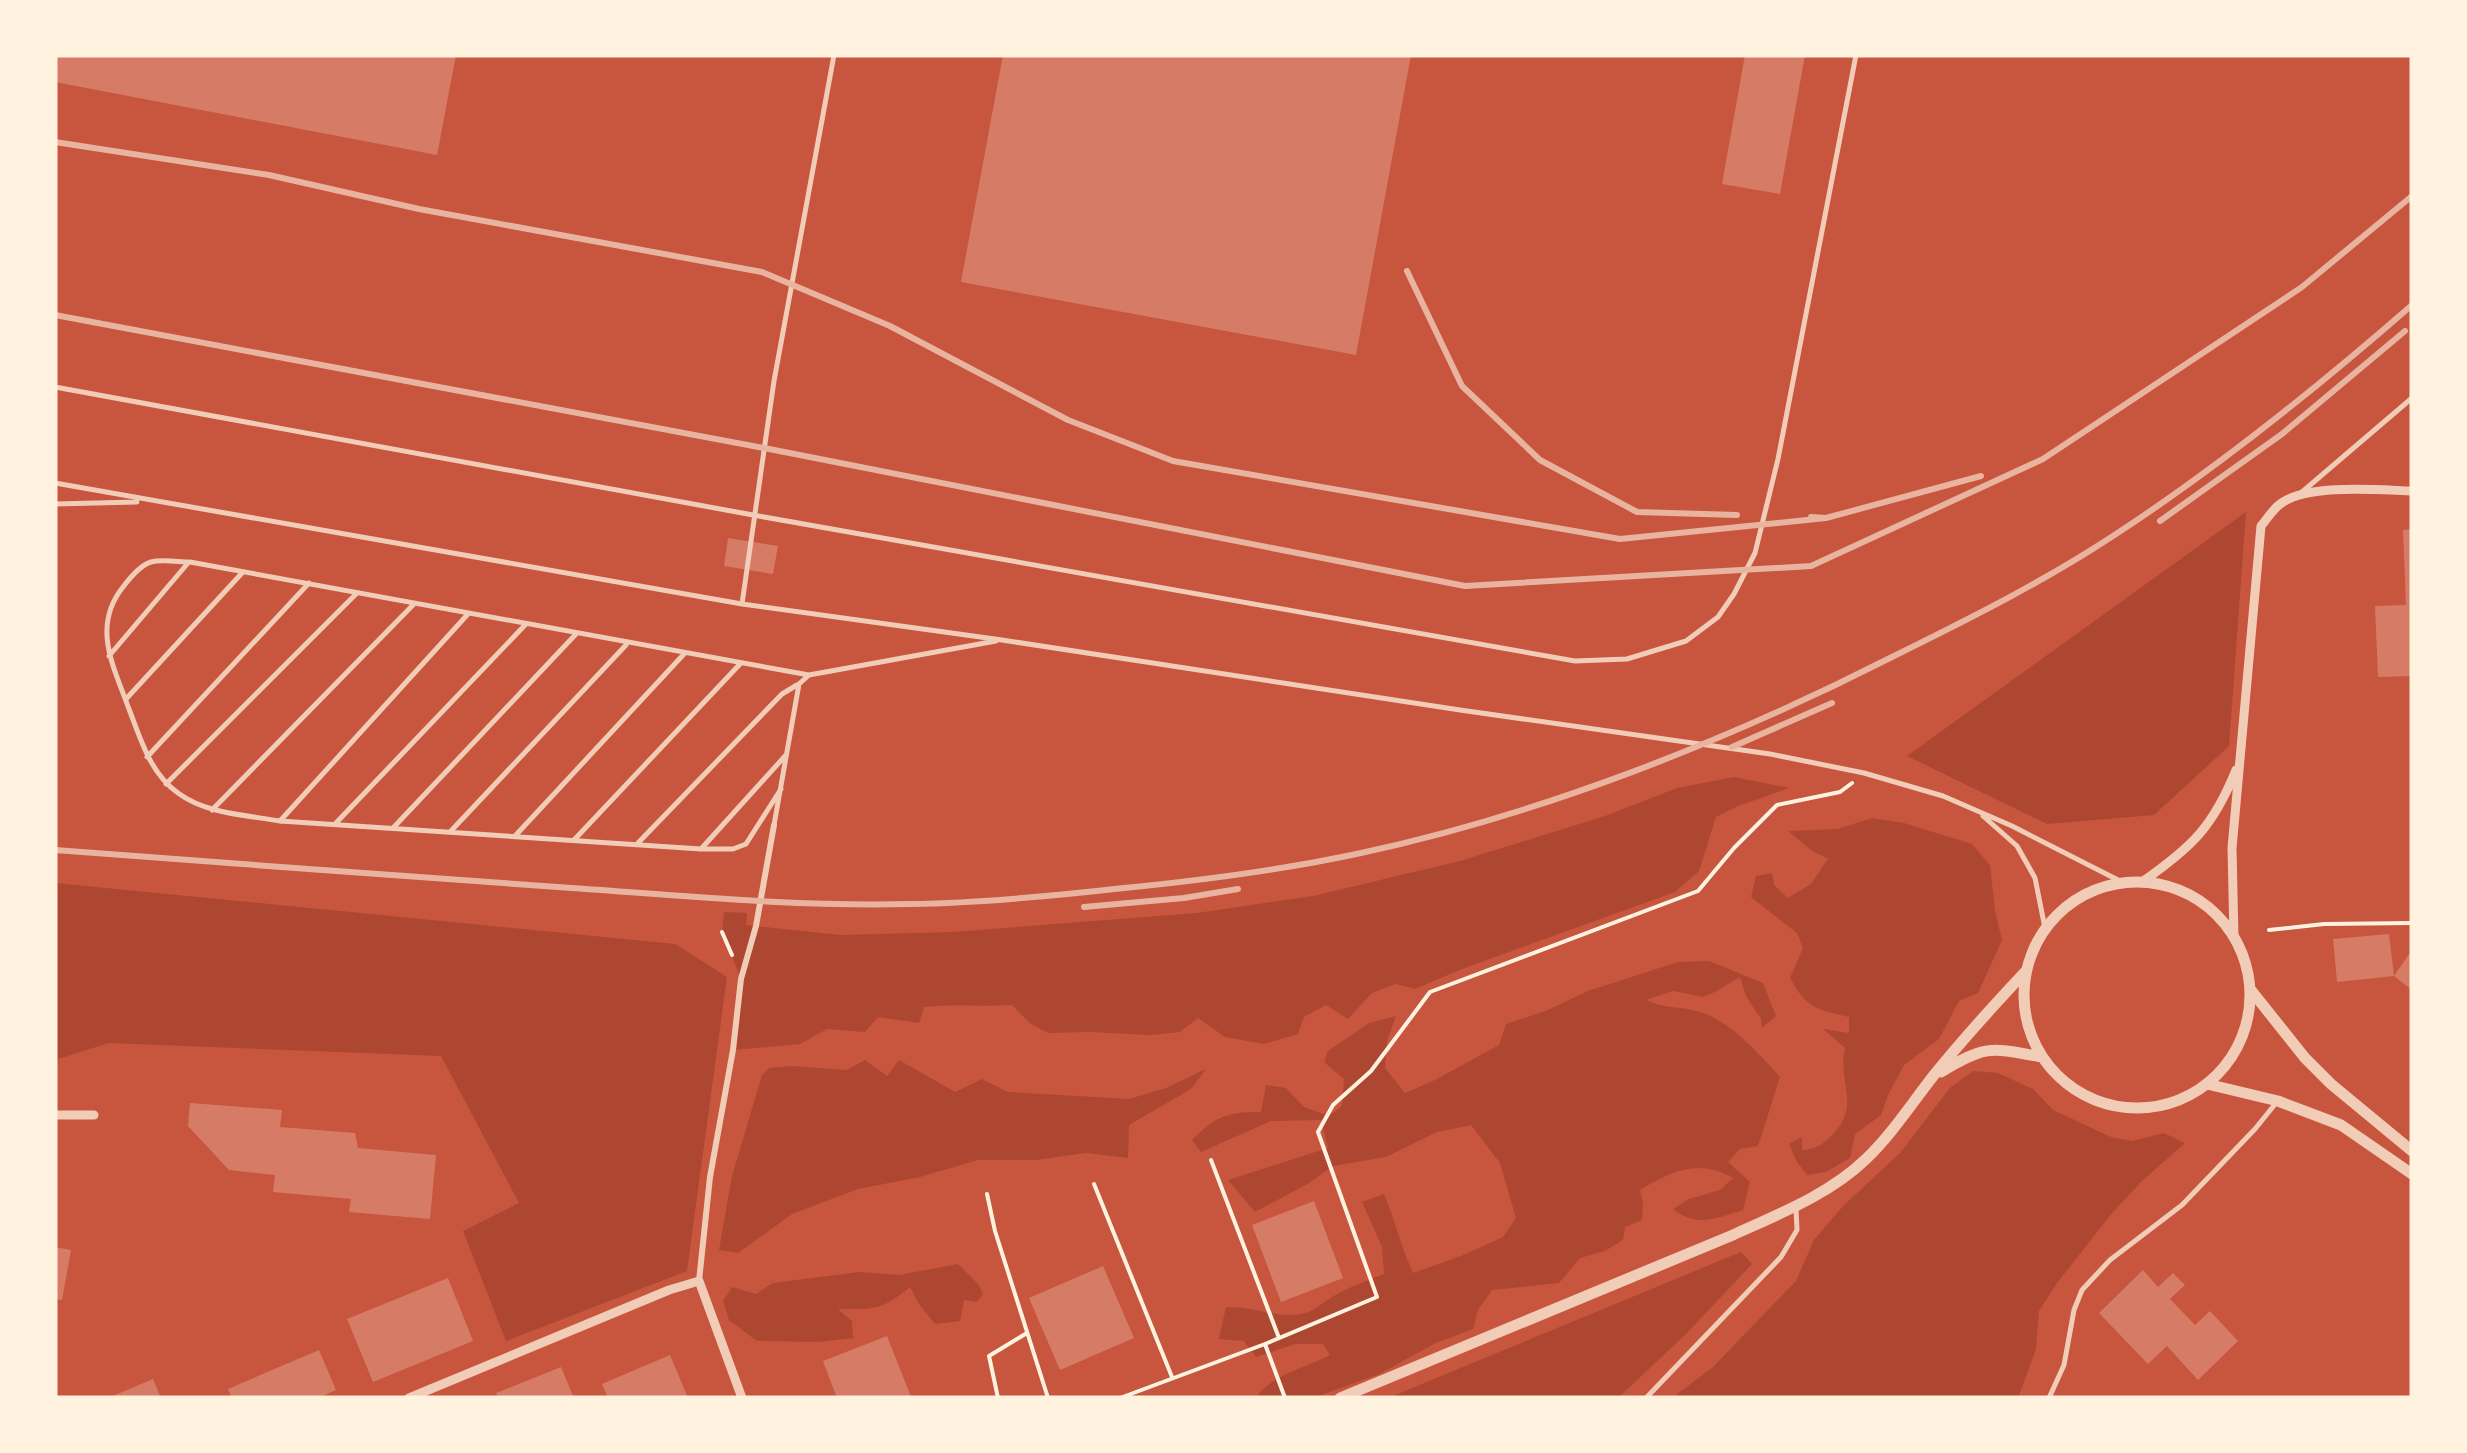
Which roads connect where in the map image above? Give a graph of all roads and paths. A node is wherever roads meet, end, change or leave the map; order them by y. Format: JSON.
{"nodes":[{"id":1,"x":834,"y":55,"type":"edge"},
{"id":2,"x":1856,"y":55,"type":"edge"},
{"id":3,"x":55,"y":387,"type":"edge"},
{"id":4,"x":2412,"y":398,"type":"edge"},
{"id":5,"x":55,"y":483,"type":"edge"},
{"id":6,"x":2412,"y":490,"type":"edge"},
{"id":7,"x":2299,"y":494,"type":"junction"},
{"id":8,"x":150,"y":501,"type":"junction"},
{"id":9,"x":55,"y":504,"type":"edge"},
{"id":10,"x":753,"y":515,"type":"junction"},
{"id":11,"x":190,"y":562,"type":"junction"},
{"id":12,"x":244,"y":572,"type":"junction"},
{"id":13,"x":309,"y":583,"type":"junction"},
{"id":14,"x":357,"y":593,"type":"junction"},
{"id":15,"x":414,"y":604,"type":"junction"},
{"id":16,"x":742,"y":604,"type":"junction"},
{"id":17,"x":468,"y":614,"type":"junction"},
{"id":18,"x":526,"y":624,"type":"junction"},
{"id":19,"x":576,"y":634,"type":"junction"},
{"id":20,"x":1002,"y":640,"type":"junction"},
{"id":21,"x":628,"y":643,"type":"junction"},
{"id":22,"x":684,"y":654,"type":"junction"},
{"id":23,"x":109,"y":656,"type":"junction"},
{"id":24,"x":740,"y":664,"type":"junction"},
{"id":25,"x":809,"y":676,"type":"junction"},
{"id":26,"x":799,"y":684,"type":"junction"},
{"id":27,"x":126,"y":700,"type":"junction"},
{"id":28,"x":786,"y":755,"type":"junction"},
{"id":29,"x":147,"y":756,"type":"junction"},
{"id":30,"x":2241,"y":758,"type":"junction"},
{"id":31,"x":1864,"y":773,"type":"junction"},
{"id":32,"x":166,"y":784,"type":"junction"},
{"id":33,"x":781,"y":789,"type":"junction"},
{"id":34,"x":212,"y":810,"type":"junction"},
{"id":35,"x":1981,"y":814,"type":"junction"},
{"id":36,"x":280,"y":821,"type":"junction"},
{"id":37,"x":335,"y":824,"type":"junction"},
{"id":38,"x":774,"y":825,"type":"joint"},
{"id":39,"x":393,"y":828,"type":"junction"},
{"id":40,"x":450,"y":832,"type":"junction"},
{"id":41,"x":514,"y":836,"type":"junction"},
{"id":42,"x":574,"y":840,"type":"junction"},
{"id":43,"x":637,"y":844,"type":"junction"},
{"id":44,"x":702,"y":849,"type":"junction"},
{"id":45,"x":2120,"y":881,"type":"junction"},
{"id":46,"x":2142,"y":882,"type":"junction"},
{"id":47,"x":2412,"y":924,"type":"edge"},
{"id":48,"x":2045,"y":928,"type":"junction"},
{"id":49,"x":2269,"y":930,"type":"dead end"},
{"id":50,"x":2234,"y":938,"type":"junction"},
{"id":51,"x":2026,"y":971,"type":"junction"},
{"id":52,"x":2250,"y":988,"type":"junction"},
{"id":53,"x":2042,"y":1057,"type":"junction"},
{"id":54,"x":1933,"y":1077,"type":"junction"},
{"id":55,"x":2207,"y":1084,"type":"junction"},
{"id":56,"x":2278,"y":1101,"type":"junction"},
{"id":57,"x":55,"y":1114,"type":"edge"},
{"id":58,"x":94,"y":1116,"type":"dead end"},
{"id":59,"x":2412,"y":1151,"type":"edge"},
{"id":60,"x":1211,"y":1160,"type":"dead end"},
{"id":61,"x":2412,"y":1174,"type":"edge"},
{"id":62,"x":1094,"y":1184,"type":"dead end"},
{"id":63,"x":988,"y":1194,"type":"dead end"},
{"id":64,"x":1796,"y":1206,"type":"junction"},
{"id":65,"x":699,"y":1282,"type":"junction"},
{"id":66,"x":1026,"y":1333,"type":"junction"},
{"id":67,"x":1279,"y":1338,"type":"junction"},
{"id":68,"x":1265,"y":1344,"type":"junction"},
{"id":69,"x":1172,"y":1377,"type":"junction"},
{"id":70,"x":409,"y":1398,"type":"edge"},
{"id":71,"x":742,"y":1398,"type":"edge"},
{"id":72,"x":998,"y":1398,"type":"edge"},
{"id":73,"x":1048,"y":1398,"type":"edge"},
{"id":74,"x":1120,"y":1398,"type":"edge"},
{"id":75,"x":1286,"y":1398,"type":"edge"},
{"id":76,"x":1340,"y":1398,"type":"edge"},
{"id":77,"x":1646,"y":1398,"type":"edge"},
{"id":78,"x":2048,"y":1398,"type":"edge"}],
"edges":[{"from":1,"to":10,"type":"lane"},
{"from":2,"to":10,"type":"lane"},
{"from":3,"to":10,"type":"lane"},
{"from":4,"to":7,"type":"lane"},
{"from":5,"to":8,"type":"lane"},
{"from":6,"to":7,"type":"street"},
{"from":7,"to":30,"type":"street"},
{"from":8,"to":9,"type":"lane"},
{"from":8,"to":16,"type":"lane"},
{"from":10,"to":16,"type":"lane"},
{"from":11,"to":12,"type":"lane"},
{"from":11,"to":23,"type":"lane"},
{"from":11,"to":23,"type":"lane"},
{"from":12,"to":13,"type":"lane"},
{"from":12,"to":27,"type":"lane"},
{"from":13,"to":14,"type":"lane"},
{"from":13,"to":29,"type":"lane"},
{"from":14,"to":15,"type":"lane"},
{"from":14,"to":32,"type":"lane"},
{"from":15,"to":17,"type":"lane"},
{"from":15,"to":34,"type":"lane"},
{"from":16,"to":20,"type":"lane"},
{"from":17,"to":18,"type":"lane"},
{"from":17,"to":36,"type":"lane"},
{"from":18,"to":19,"type":"lane"},
{"from":18,"to":37,"type":"lane"},
{"from":19,"to":21,"type":"lane"},
{"from":19,"to":39,"type":"lane"},
{"from":20,"to":25,"type":"lane"},
{"from":20,"to":31,"type":"lane"},
{"from":21,"to":22,"type":"lane"},
{"from":21,"to":40,"type":"lane"},
{"from":22,"to":24,"type":"lane"},
{"from":22,"to":41,"type":"lane"},
{"from":23,"to":27,"type":"lane"},
{"from":24,"to":25,"type":"lane"},
{"from":24,"to":42,"type":"lane"},
{"from":25,"to":26,"type":"lane"},
{"from":26,"to":28,"type":"lane"},
{"from":26,"to":43,"type":"lane"},
{"from":27,"to":29,"type":"lane"},
{"from":28,"to":33,"type":"lane"},
{"from":28,"to":44,"type":"lane"},
{"from":29,"to":32,"type":"lane"},
{"from":30,"to":46,"type":"street"},
{"from":30,"to":50,"type":"street"},
{"from":31,"to":35,"type":"lane"},
{"from":31,"to":67,"type":"path"},
{"from":32,"to":34,"type":"lane"},
{"from":33,"to":38,"type":"lane"},
{"from":33,"to":44,"type":"lane"},
{"from":34,"to":36,"type":"lane"},
{"from":35,"to":45,"type":"lane"},
{"from":35,"to":48,"type":"lane"},
{"from":36,"to":37,"type":"lane"},
{"from":37,"to":39,"type":"lane"},
{"from":38,"to":65,"type":"street"},
{"from":39,"to":40,"type":"lane"},
{"from":40,"to":41,"type":"lane"},
{"from":41,"to":42,"type":"lane"},
{"from":42,"to":43,"type":"lane"},
{"from":43,"to":44,"type":"lane"},
{"from":45,"to":46,"type":"street"},
{"from":45,"to":48,"type":"street"},
{"from":46,"to":50,"type":"street"},
{"from":47,"to":49,"type":"path"},
{"from":48,"to":51,"type":"street"},
{"from":50,"to":52,"type":"street"},
{"from":51,"to":53,"type":"street"},
{"from":51,"to":54,"type":"street"},
{"from":52,"to":55,"type":"street"},
{"from":52,"to":59,"type":"street"},
{"from":53,"to":54,"type":"street"},
{"from":53,"to":55,"type":"street"},
{"from":54,"to":64,"type":"street"},
{"from":55,"to":56,"type":"street"},
{"from":56,"to":61,"type":"street"},
{"from":56,"to":78,"type":"lane"},
{"from":57,"to":58,"type":"street"},
{"from":60,"to":67,"type":"path"},
{"from":62,"to":69,"type":"path"},
{"from":63,"to":66,"type":"path"},
{"from":64,"to":76,"type":"street"},
{"from":64,"to":77,"type":"lane"},
{"from":65,"to":70,"type":"street"},
{"from":65,"to":71,"type":"street"},
{"from":66,"to":72,"type":"path"},
{"from":66,"to":73,"type":"path"},
{"from":67,"to":68,"type":"path"},
{"from":68,"to":69,"type":"path"},
{"from":68,"to":75,"type":"path"},
{"from":69,"to":74,"type":"path"}]}
